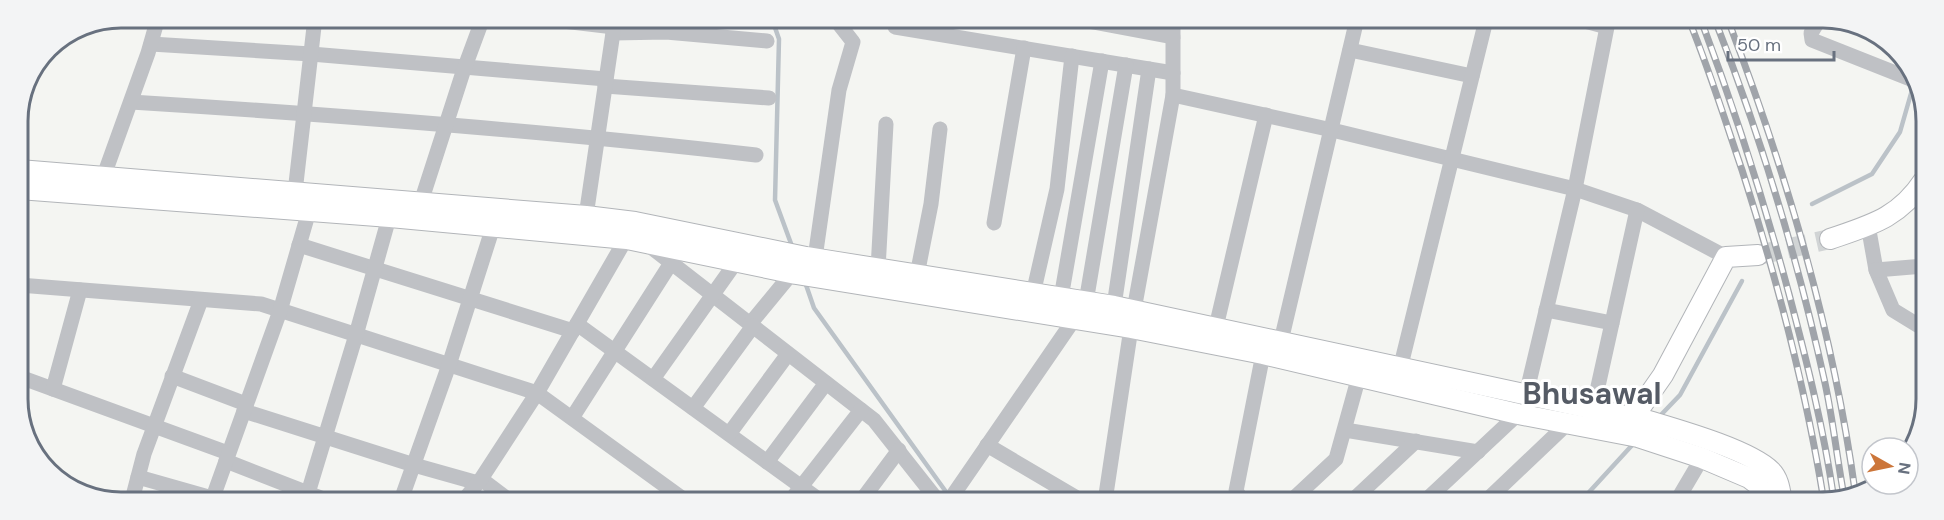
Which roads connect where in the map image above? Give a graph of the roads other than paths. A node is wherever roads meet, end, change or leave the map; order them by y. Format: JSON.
{"nodes":[{"id":1,"x":155,"y":29,"type":"edge"},
{"id":2,"x":314,"y":29,"type":"edge"},
{"id":3,"x":479,"y":29,"type":"edge"},
{"id":4,"x":614,"y":29,"type":"edge"},
{"id":5,"x":640,"y":29,"type":"edge"},
{"id":6,"x":843,"y":29,"type":"edge"},
{"id":7,"x":907,"y":29,"type":"edge"},
{"id":8,"x":1133,"y":29,"type":"edge"},
{"id":9,"x":1173,"y":29,"type":"edge"},
{"id":10,"x":1355,"y":29,"type":"edge"},
{"id":11,"x":1484,"y":29,"type":"edge"},
{"id":12,"x":1607,"y":29,"type":"edge"},
{"id":13,"x":1814,"y":29,"type":"edge"},
{"id":14,"x":1173,"y":36,"type":"junction"},
{"id":15,"x":767,"y":40,"type":"dead end"},
{"id":16,"x":151,"y":44,"type":"junction"},
{"id":17,"x":1024,"y":48,"type":"junction"},
{"id":18,"x":1350,"y":50,"type":"junction"},
{"id":19,"x":311,"y":54,"type":"junction"},
{"id":20,"x":1072,"y":56,"type":"junction"},
{"id":21,"x":1102,"y":61,"type":"junction"},
{"id":22,"x":1126,"y":65,"type":"junction"},
{"id":23,"x":464,"y":68,"type":"junction"},
{"id":24,"x":1149,"y":69,"type":"junction"},
{"id":25,"x":1173,"y":73,"type":"junction"},
{"id":26,"x":1472,"y":76,"type":"junction"},
{"id":27,"x":1904,"y":76,"type":"edge"},
{"id":28,"x":606,"y":82,"type":"junction"},
{"id":29,"x":1173,"y":95,"type":"junction"},
{"id":30,"x":769,"y":98,"type":"dead end"},
{"id":31,"x":130,"y":102,"type":"junction"},
{"id":32,"x":304,"y":113,"type":"junction"},
{"id":33,"x":1266,"y":115,"type":"junction"},
{"id":34,"x":446,"y":124,"type":"junction"},
{"id":35,"x":886,"y":124,"type":"dead end"},
{"id":36,"x":940,"y":129,"type":"dead end"},
{"id":37,"x":1332,"y":130,"type":"junction"},
{"id":38,"x":598,"y":137,"type":"junction"},
{"id":39,"x":756,"y":155,"type":"dead end"},
{"id":40,"x":1451,"y":159,"type":"junction"},
{"id":41,"x":29,"y":171,"type":"edge"},
{"id":42,"x":103,"y":178,"type":"junction"},
{"id":43,"x":1575,"y":189,"type":"junction"},
{"id":44,"x":29,"y":190,"type":"edge"},
{"id":45,"x":295,"y":192,"type":"junction"},
{"id":46,"x":1916,"y":192,"type":"edge"},
{"id":47,"x":421,"y":202,"type":"junction"},
{"id":48,"x":392,"y":208,"type":"junction"},
{"id":49,"x":1637,"y":210,"type":"junction"},
{"id":50,"x":309,"y":211,"type":"junction"},
{"id":51,"x":586,"y":216,"type":"junction"},
{"id":52,"x":994,"y":223,"type":"dead end"},
{"id":53,"x":1868,"y":225,"type":"junction"},
{"id":54,"x":493,"y":227,"type":"junction"},
{"id":55,"x":636,"y":235,"type":"junction"},
{"id":56,"x":1830,"y":239,"type":"tunnel mouth"},
{"id":57,"x":299,"y":245,"type":"junction"},
{"id":58,"x":1758,"y":255,"type":"tunnel mouth"},
{"id":59,"x":1725,"y":257,"type":"junction"},
{"id":60,"x":736,"y":262,"type":"junction"},
{"id":61,"x":670,"y":263,"type":"junction"},
{"id":62,"x":802,"y":265,"type":"junction"},
{"id":63,"x":1916,"y":267,"type":"edge"},
{"id":64,"x":375,"y":269,"type":"junction"},
{"id":65,"x":878,"y":269,"type":"junction"},
{"id":66,"x":1876,"y":270,"type":"junction"},
{"id":67,"x":917,"y":275,"type":"junction"},
{"id":68,"x":29,"y":286,"type":"edge"},
{"id":69,"x":80,"y":290,"type":"junction"},
{"id":70,"x":1033,"y":294,"type":"junction"},
{"id":71,"x":712,"y":295,"type":"junction"},
{"id":72,"x":1061,"y":298,"type":"junction"},
{"id":73,"x":201,"y":300,"type":"junction"},
{"id":74,"x":470,"y":300,"type":"junction"},
{"id":75,"x":1114,"y":306,"type":"junction"},
{"id":76,"x":1080,"y":310,"type":"junction"},
{"id":77,"x":1546,"y":310,"type":"junction"},
{"id":78,"x":280,"y":311,"type":"junction"},
{"id":79,"x":1133,"y":319,"type":"junction"},
{"id":80,"x":1612,"y":323,"type":"junction"},
{"id":81,"x":1916,"y":324,"type":"edge"},
{"id":82,"x":751,"y":325,"type":"junction"},
{"id":83,"x":1216,"y":327,"type":"junction"},
{"id":84,"x":575,"y":328,"type":"junction"},
{"id":85,"x":356,"y":335,"type":"junction"},
{"id":86,"x":1281,"y":341,"type":"junction"},
{"id":87,"x":615,"y":352,"type":"junction"},
{"id":88,"x":788,"y":354,"type":"junction"},
{"id":89,"x":1263,"y":354,"type":"junction"},
{"id":90,"x":449,"y":365,"type":"junction"},
{"id":91,"x":1400,"y":369,"type":"junction"},
{"id":92,"x":172,"y":376,"type":"junction"},
{"id":93,"x":1359,"y":376,"type":"junction"},
{"id":94,"x":653,"y":379,"type":"junction"},
{"id":95,"x":29,"y":380,"type":"edge"},
{"id":96,"x":826,"y":383,"type":"junction"},
{"id":97,"x":53,"y":389,"type":"junction"},
{"id":98,"x":537,"y":393,"type":"junction"},
{"id":99,"x":1526,"y":395,"type":"junction"},
{"id":100,"x":245,"y":408,"type":"junction"},
{"id":101,"x":693,"y":408,"type":"junction"},
{"id":102,"x":1593,"y":409,"type":"junction"},
{"id":103,"x":861,"y":410,"type":"junction"},
{"id":104,"x":1518,"y":414,"type":"junction"},
{"id":105,"x":572,"y":418,"type":"junction"},
{"id":106,"x":1568,"y":423,"type":"junction"},
{"id":107,"x":1640,"y":425,"type":"junction"},
{"id":108,"x":155,"y":426,"type":"junction"},
{"id":109,"x":1345,"y":430,"type":"junction"},
{"id":110,"x":729,"y":435,"type":"junction"},
{"id":111,"x":325,"y":437,"type":"junction"},
{"id":112,"x":1416,"y":441,"type":"junction"},
{"id":113,"x":1686,"y":442,"type":"junction"},
{"id":114,"x":987,"y":445,"type":"junction"},
{"id":115,"x":899,"y":450,"type":"junction"},
{"id":116,"x":1478,"y":452,"type":"junction"},
{"id":117,"x":227,"y":457,"type":"junction"},
{"id":118,"x":1702,"y":458,"type":"junction"},
{"id":119,"x":767,"y":462,"type":"junction"},
{"id":120,"x":414,"y":465,"type":"junction"},
{"id":121,"x":138,"y":477,"type":"junction"},
{"id":122,"x":479,"y":481,"type":"junction"},
{"id":123,"x":802,"y":487,"type":"junction"},
{"id":124,"x":1066,"y":491,"type":"edge"},
{"id":125,"x":1106,"y":491,"type":"edge"},
{"id":126,"x":1236,"y":491,"type":"edge"},
{"id":127,"x":1302,"y":491,"type":"edge"},
{"id":128,"x":1362,"y":491,"type":"edge"},
{"id":129,"x":1436,"y":491,"type":"edge"},
{"id":130,"x":1496,"y":491,"type":"edge"},
{"id":131,"x":1682,"y":491,"type":"edge"},
{"id":132,"x":1761,"y":491,"type":"edge"},
{"id":133,"x":1780,"y":491,"type":"edge"},
{"id":134,"x":134,"y":492,"type":"edge"},
{"id":135,"x":188,"y":492,"type":"edge"},
{"id":136,"x":215,"y":492,"type":"edge"},
{"id":137,"x":297,"y":492,"type":"edge"},
{"id":138,"x":309,"y":492,"type":"edge"},
{"id":139,"x":404,"y":492,"type":"edge"},
{"id":140,"x":470,"y":492,"type":"edge"},
{"id":141,"x":496,"y":492,"type":"edge"},
{"id":142,"x":673,"y":492,"type":"edge"},
{"id":143,"x":798,"y":492,"type":"edge"},
{"id":144,"x":808,"y":492,"type":"edge"},
{"id":145,"x":868,"y":492,"type":"edge"},
{"id":146,"x":931,"y":492,"type":"edge"},
{"id":147,"x":955,"y":492,"type":"edge"}],
"edges":[{"from":1,"to":16,"type":"street"},
{"from":2,"to":19,"type":"street"},
{"from":3,"to":23,"type":"street"},
{"from":4,"to":28,"type":"street"},
{"from":5,"to":15,"type":"street"},
{"from":6,"to":62,"type":"street"},
{"from":7,"to":17,"type":"street"},
{"from":8,"to":14,"type":"street"},
{"from":9,"to":14,"type":"street"},
{"from":10,"to":18,"type":"street"},
{"from":11,"to":26,"type":"street"},
{"from":12,"to":43,"type":"street"},
{"from":13,"to":27,"type":"street"},
{"from":14,"to":25,"type":"street"},
{"from":16,"to":19,"type":"street"},
{"from":16,"to":31,"type":"street"},
{"from":17,"to":20,"type":"street"},
{"from":17,"to":52,"type":"street"},
{"from":18,"to":26,"type":"street"},
{"from":18,"to":37,"type":"street"},
{"from":19,"to":23,"type":"street"},
{"from":19,"to":32,"type":"street"},
{"from":20,"to":21,"type":"street"},
{"from":20,"to":70,"type":"street"},
{"from":21,"to":22,"type":"street"},
{"from":21,"to":72,"type":"street"},
{"from":22,"to":24,"type":"street"},
{"from":22,"to":76,"type":"street"},
{"from":23,"to":28,"type":"street"},
{"from":23,"to":34,"type":"street"},
{"from":24,"to":25,"type":"street"},
{"from":24,"to":75,"type":"street"},
{"from":25,"to":29,"type":"street"},
{"from":26,"to":40,"type":"street"},
{"from":28,"to":30,"type":"street"},
{"from":28,"to":38,"type":"street"},
{"from":29,"to":33,"type":"street"},
{"from":29,"to":79,"type":"street"},
{"from":31,"to":32,"type":"street"},
{"from":31,"to":42,"type":"street"},
{"from":32,"to":34,"type":"street"},
{"from":32,"to":45,"type":"street"},
{"from":33,"to":37,"type":"street"},
{"from":33,"to":83,"type":"street"},
{"from":34,"to":38,"type":"street"},
{"from":34,"to":47,"type":"street"},
{"from":35,"to":65,"type":"street"},
{"from":36,"to":67,"type":"street"},
{"from":37,"to":40,"type":"street"},
{"from":37,"to":86,"type":"street"},
{"from":38,"to":39,"type":"street"},
{"from":38,"to":51,"type":"street"},
{"from":40,"to":43,"type":"street"},
{"from":40,"to":91,"type":"street"},
{"from":41,"to":42,"type":"main road"},
{"from":42,"to":45,"type":"main road"},
{"from":43,"to":49,"type":"street"},
{"from":43,"to":77,"type":"street"},
{"from":44,"to":50,"type":"main road"},
{"from":45,"to":48,"type":"main road"},
{"from":46,"to":53,"type":"main road"},
{"from":47,"to":48,"type":"main road"},
{"from":47,"to":51,"type":"main road"},
{"from":48,"to":50,"type":"main road"},
{"from":48,"to":54,"type":"main road"},
{"from":48,"to":64,"type":"street"},
{"from":49,"to":59,"type":"street"},
{"from":49,"to":80,"type":"street"},
{"from":50,"to":57,"type":"street"},
{"from":51,"to":55,"type":"main road"},
{"from":53,"to":56,"type":"main road"},
{"from":53,"to":66,"type":"street"},
{"from":54,"to":55,"type":"main road"},
{"from":54,"to":74,"type":"street"},
{"from":55,"to":60,"type":"main road"},
{"from":55,"to":61,"type":"street"},
{"from":55,"to":62,"type":"main road"},
{"from":55,"to":84,"type":"street"},
{"from":57,"to":64,"type":"street"},
{"from":57,"to":78,"type":"street"},
{"from":58,"to":59,"type":"main road"},
{"from":59,"to":107,"type":"main road"},
{"from":60,"to":62,"type":"main road"},
{"from":60,"to":71,"type":"street"},
{"from":61,"to":71,"type":"street"},
{"from":61,"to":87,"type":"street"},
{"from":62,"to":65,"type":"main road"},
{"from":62,"to":76,"type":"main road"},
{"from":62,"to":82,"type":"street"},
{"from":63,"to":66,"type":"street"},
{"from":64,"to":74,"type":"street"},
{"from":64,"to":85,"type":"street"},
{"from":65,"to":67,"type":"main road"},
{"from":66,"to":81,"type":"street"},
{"from":67,"to":70,"type":"main road"},
{"from":68,"to":69,"type":"street"},
{"from":69,"to":73,"type":"street"},
{"from":69,"to":97,"type":"street"},
{"from":70,"to":72,"type":"main road"},
{"from":71,"to":82,"type":"street"},
{"from":71,"to":94,"type":"street"},
{"from":72,"to":76,"type":"main road"},
{"from":73,"to":78,"type":"street"},
{"from":73,"to":92,"type":"street"},
{"from":74,"to":84,"type":"street"},
{"from":74,"to":90,"type":"street"},
{"from":75,"to":76,"type":"main road"},
{"from":75,"to":79,"type":"main road"},
{"from":76,"to":79,"type":"main road"},
{"from":76,"to":114,"type":"street"},
{"from":77,"to":80,"type":"street"},
{"from":77,"to":99,"type":"street"},
{"from":78,"to":85,"type":"street"},
{"from":78,"to":100,"type":"street"},
{"from":79,"to":83,"type":"main road"},
{"from":79,"to":89,"type":"main road"},
{"from":79,"to":125,"type":"street"},
{"from":80,"to":102,"type":"street"},
{"from":82,"to":88,"type":"street"},
{"from":82,"to":101,"type":"street"},
{"from":83,"to":86,"type":"main road"},
{"from":84,"to":87,"type":"street"},
{"from":84,"to":98,"type":"street"},
{"from":85,"to":90,"type":"street"},
{"from":85,"to":111,"type":"street"},
{"from":86,"to":91,"type":"main road"},
{"from":87,"to":94,"type":"street"},
{"from":87,"to":105,"type":"street"},
{"from":88,"to":96,"type":"street"},
{"from":88,"to":110,"type":"street"},
{"from":89,"to":93,"type":"main road"},
{"from":89,"to":126,"type":"street"},
{"from":90,"to":98,"type":"street"},
{"from":90,"to":120,"type":"street"},
{"from":91,"to":99,"type":"main road"},
{"from":92,"to":100,"type":"street"},
{"from":92,"to":108,"type":"street"},
{"from":93,"to":104,"type":"main road"},
{"from":93,"to":109,"type":"street"},
{"from":94,"to":101,"type":"street"},
{"from":95,"to":97,"type":"street"},
{"from":96,"to":103,"type":"street"},
{"from":96,"to":119,"type":"street"},
{"from":97,"to":108,"type":"street"},
{"from":98,"to":105,"type":"street"},
{"from":98,"to":122,"type":"street"},
{"from":99,"to":102,"type":"main road"},
{"from":99,"to":104,"type":"street"},
{"from":100,"to":111,"type":"street"},
{"from":100,"to":117,"type":"street"},
{"from":101,"to":110,"type":"street"},
{"from":102,"to":107,"type":"main road"},
{"from":103,"to":115,"type":"street"},
{"from":103,"to":123,"type":"street"},
{"from":104,"to":106,"type":"main road"},
{"from":104,"to":116,"type":"street"},
{"from":105,"to":142,"type":"street"},
{"from":106,"to":107,"type":"main road"},
{"from":106,"to":130,"type":"street"},
{"from":107,"to":113,"type":"main road"},
{"from":108,"to":117,"type":"street"},
{"from":108,"to":121,"type":"street"},
{"from":109,"to":112,"type":"street"},
{"from":109,"to":127,"type":"street"},
{"from":110,"to":119,"type":"street"},
{"from":111,"to":120,"type":"street"},
{"from":111,"to":138,"type":"street"},
{"from":112,"to":116,"type":"street"},
{"from":112,"to":128,"type":"street"},
{"from":113,"to":118,"type":"main road"},
{"from":113,"to":133,"type":"main road"},
{"from":114,"to":124,"type":"street"},
{"from":114,"to":147,"type":"street"},
{"from":115,"to":145,"type":"street"},
{"from":115,"to":146,"type":"street"},
{"from":116,"to":129,"type":"street"},
{"from":117,"to":136,"type":"street"},
{"from":117,"to":137,"type":"street"},
{"from":118,"to":131,"type":"street"},
{"from":118,"to":132,"type":"main road"},
{"from":119,"to":123,"type":"street"},
{"from":120,"to":122,"type":"street"},
{"from":120,"to":139,"type":"street"},
{"from":121,"to":134,"type":"street"},
{"from":121,"to":135,"type":"street"},
{"from":122,"to":140,"type":"street"},
{"from":122,"to":141,"type":"street"},
{"from":123,"to":143,"type":"street"},
{"from":123,"to":144,"type":"street"}]}
